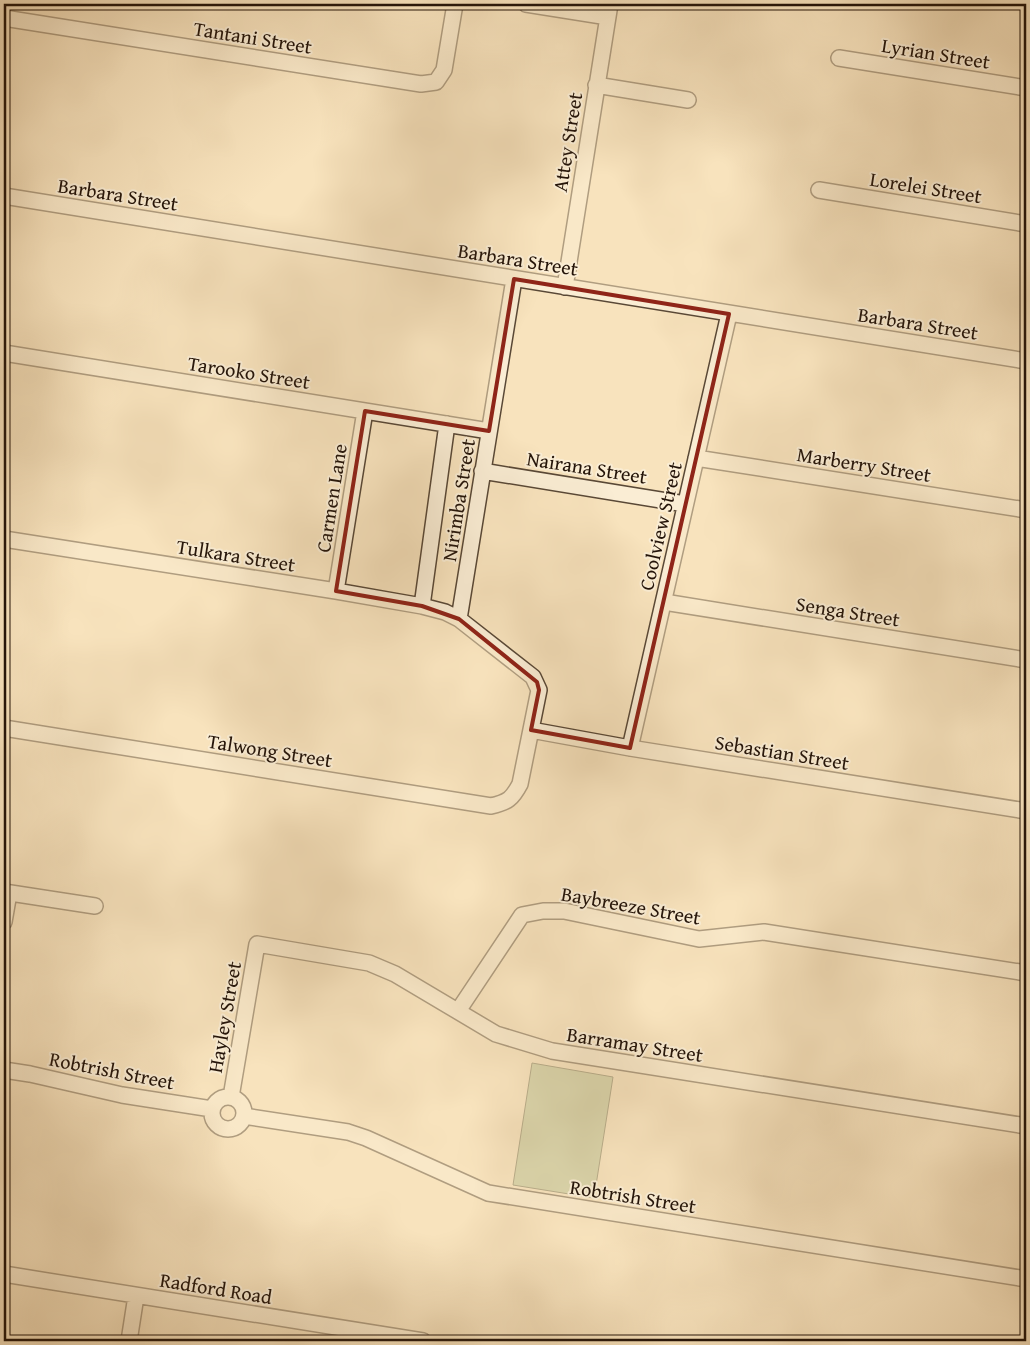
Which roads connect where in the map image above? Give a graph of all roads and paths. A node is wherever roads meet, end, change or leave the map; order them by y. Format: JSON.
{"nodes":[{"id":1,"x":455,"y":4,"type":"edge"},
{"id":2,"x":526,"y":4,"type":"edge"},
{"id":3,"x":609,"y":10,"type":"edge"},
{"id":4,"x":4,"y":18,"type":"edge"},
{"id":5,"x":839,"y":58,"type":"dead end"},
{"id":6,"x":596,"y":85,"type":"junction"},
{"id":7,"x":1026,"y":88,"type":"edge"},
{"id":8,"x":688,"y":100,"type":"dead end"},
{"id":9,"x":819,"y":190,"type":"dead end"},
{"id":10,"x":4,"y":196,"type":"edge"},
{"id":11,"x":1026,"y":224,"type":"edge"},
{"id":12,"x":514,"y":279,"type":"junction"},
{"id":13,"x":565,"y":287,"type":"junction"},
{"id":14,"x":729,"y":314,"type":"junction"},
{"id":15,"x":4,"y":353,"type":"edge"},
{"id":16,"x":1026,"y":361,"type":"edge"},
{"id":17,"x":365,"y":411,"type":"junction"},
{"id":18,"x":447,"y":424,"type":"junction"},
{"id":19,"x":489,"y":431,"type":"junction"},
{"id":20,"x":696,"y":458,"type":"junction"},
{"id":21,"x":482,"y":471,"type":"junction"},
{"id":22,"x":685,"y":504,"type":"junction"},
{"id":23,"x":1026,"y":510,"type":"edge"},
{"id":24,"x":4,"y":539,"type":"edge"},
{"id":25,"x":336,"y":590,"type":"junction"},
{"id":26,"x":664,"y":602,"type":"junction"},
{"id":27,"x":422,"y":606,"type":"junction"},
{"id":28,"x":459,"y":619,"type":"junction"},
{"id":29,"x":1026,"y":660,"type":"edge"},
{"id":30,"x":4,"y":728,"type":"edge"},
{"id":31,"x":531,"y":730,"type":"junction"},
{"id":32,"x":630,"y":748,"type":"junction"},
{"id":33,"x":1026,"y":811,"type":"edge"},
{"id":34,"x":6,"y":893,"type":"edge"},
{"id":35,"x":95,"y":906,"type":"dead end"},
{"id":36,"x":4,"y":922,"type":"edge"},
{"id":37,"x":257,"y":944,"type":"joint"},
{"id":38,"x":1026,"y":973,"type":"edge"},
{"id":39,"x":458,"y":1012,"type":"junction"},
{"id":40,"x":4,"y":1070,"type":"edge"},
{"id":41,"x":231,"y":1097,"type":"junction"},
{"id":42,"x":212,"y":1109,"type":"junction"},
{"id":43,"x":244,"y":1116,"type":"junction"},
{"id":44,"x":1026,"y":1126,"type":"edge"},
{"id":45,"x":4,"y":1274,"type":"edge"},
{"id":46,"x":1026,"y":1279,"type":"edge"},
{"id":47,"x":136,"y":1296,"type":"junction"},
{"id":48,"x":129,"y":1341,"type":"edge"},
{"id":49,"x":423,"y":1341,"type":"edge"}],
"edges":[{"from":1,"to":4,"type":"street","name":"Tantani Street"},
{"from":2,"to":3,"type":"street"},
{"from":3,"to":6,"type":"street","name":"Attey Street"},
{"from":5,"to":7,"type":"street","name":"Lyrian Street"},
{"from":6,"to":8,"type":"street"},
{"from":6,"to":13,"type":"street","name":"Attey Street"},
{"from":9,"to":11,"type":"street","name":"Lorelei Street"},
{"from":10,"to":12,"type":"street","name":"Barbara Street"},
{"from":12,"to":13,"type":"street","name":"Barbara Street"},
{"from":12,"to":19,"type":"street","name":"Nirimba Street"},
{"from":13,"to":14,"type":"street","name":"Barbara Street"},
{"from":14,"to":16,"type":"street","name":"Barbara Street"},
{"from":14,"to":20,"type":"street","name":"Coolview Street"},
{"from":15,"to":17,"type":"street","name":"Tarooko Street"},
{"from":17,"to":18,"type":"street","name":"Tarooko Street"},
{"from":17,"to":25,"type":"street","name":"Carmen Lane"},
{"from":18,"to":19,"type":"street","name":"Tarooko Street"},
{"from":18,"to":27,"type":"street","name":"Nirimba Street"},
{"from":19,"to":21,"type":"street","name":"Nirimba Street"},
{"from":20,"to":22,"type":"street","name":"Coolview Street"},
{"from":20,"to":23,"type":"street","name":"Marberry Street"},
{"from":21,"to":22,"type":"street","name":"Nairana Street"},
{"from":21,"to":28,"type":"street","name":"Nirimba Street"},
{"from":22,"to":26,"type":"street","name":"Coolview Street"},
{"from":24,"to":25,"type":"street","name":"Tulkara Street"},
{"from":25,"to":27,"type":"street","name":"Tulkara Street"},
{"from":26,"to":29,"type":"street","name":"Senga Street"},
{"from":26,"to":32,"type":"street","name":"Coolview Street"},
{"from":27,"to":28,"type":"street","name":"Tulkara Street"},
{"from":28,"to":31,"type":"street"},
{"from":30,"to":31,"type":"street","name":"Talwong Street"},
{"from":31,"to":32,"type":"street","name":"Sebastian Street"},
{"from":32,"to":33,"type":"street","name":"Sebastian Street"},
{"from":34,"to":35,"type":"street"},
{"from":34,"to":36,"type":"street"},
{"from":37,"to":39,"type":"street","name":"Barramay Street"},
{"from":37,"to":41,"type":"street","name":"Hayley Street"},
{"from":38,"to":39,"type":"street","name":"Baybreeze Street"},
{"from":39,"to":44,"type":"street","name":"Barramay Street"},
{"from":40,"to":42,"type":"street","name":"Robtrish Street"},
{"from":41,"to":42,"type":"street"},
{"from":41,"to":43,"type":"street"},
{"from":42,"to":43,"type":"street"},
{"from":43,"to":46,"type":"street","name":"Robtrish Street"},
{"from":45,"to":47,"type":"street","name":"Radford Road"},
{"from":47,"to":48,"type":"street"},
{"from":47,"to":49,"type":"street","name":"Radford Road"}]}
